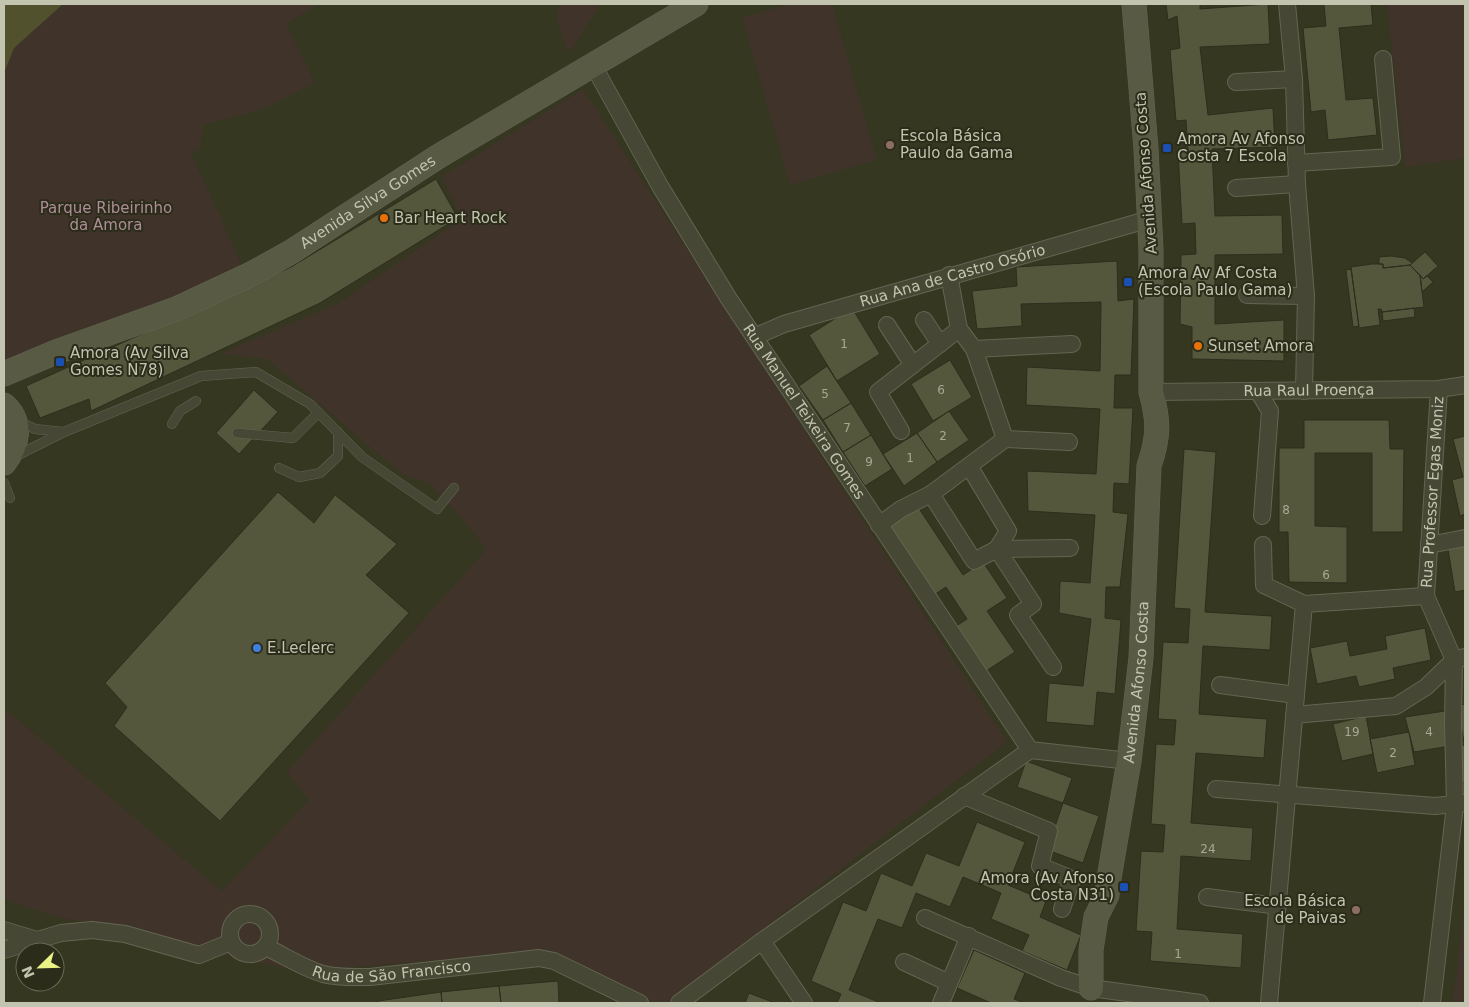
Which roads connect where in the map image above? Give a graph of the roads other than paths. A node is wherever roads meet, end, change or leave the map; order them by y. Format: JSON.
{"nodes":[{"id":1,"x":696,"y":4,"type":"edge"},
{"id":2,"x":1287,"y":4,"type":"edge"},
{"id":3,"x":1133,"y":7,"type":"edge"},
{"id":4,"x":1383,"y":59,"type":"dead end"},
{"id":5,"x":593,"y":65,"type":"junction"},
{"id":6,"x":1294,"y":79,"type":"junction"},
{"id":7,"x":1236,"y":82,"type":"dead end"},
{"id":8,"x":1296,"y":163,"type":"junction"},
{"id":9,"x":1296,"y":184,"type":"junction"},
{"id":10,"x":1236,"y":188,"type":"dead end"},
{"id":11,"x":1150,"y":219,"type":"junction"},
{"id":12,"x":949,"y":275,"type":"junction"},
{"id":13,"x":1247,"y":295,"type":"dead end"},
{"id":14,"x":1306,"y":296,"type":"junction"},
{"id":15,"x":924,"y":320,"type":"dead end"},
{"id":16,"x":887,"y":325,"type":"dead end"},
{"id":17,"x":959,"y":328,"type":"junction"},
{"id":18,"x":754,"y":336,"type":"junction"},
{"id":19,"x":940,"y":344,"type":"junction"},
{"id":20,"x":1072,"y":344,"type":"dead end"},
{"id":21,"x":974,"y":349,"type":"junction"},
{"id":22,"x":913,"y":365,"type":"junction"},
{"id":23,"x":13,"y":369,"type":"edge"},
{"id":24,"x":1465,"y":384,"type":"edge"},
{"id":25,"x":1439,"y":390,"type":"junction"},
{"id":26,"x":1258,"y":391,"type":"junction"},
{"id":27,"x":1304,"y":391,"type":"junction"},
{"id":28,"x":1151,"y":392,"type":"junction"},
{"id":29,"x":196,"y":401,"type":"dead end"},
{"id":30,"x":9,"y":411,"type":"edge"},
{"id":31,"x":318,"y":413,"type":"junction"},
{"id":32,"x":172,"y":424,"type":"dead end"},
{"id":33,"x":901,"y":431,"type":"dead end"},
{"id":34,"x":64,"y":432,"type":"junction"},
{"id":35,"x":338,"y":432,"type":"junction"},
{"id":36,"x":237,"y":433,"type":"dead end"},
{"id":37,"x":1005,"y":439,"type":"junction"},
{"id":38,"x":1069,"y":442,"type":"dead end"},
{"id":39,"x":969,"y":466,"type":"junction"},
{"id":40,"x":279,"y":468,"type":"dead end"},
{"id":41,"x":4,"y":469,"type":"edge"},
{"id":42,"x":454,"y":488,"type":"dead end"},
{"id":43,"x":4,"y":492,"type":"edge"},
{"id":44,"x":932,"y":494,"type":"junction"},
{"id":45,"x":1262,"y":516,"type":"dead end"},
{"id":46,"x":879,"y":525,"type":"junction"},
{"id":47,"x":1465,"y":538,"type":"edge"},
{"id":48,"x":1263,"y":544,"type":"dead end"},
{"id":49,"x":1429,"y":545,"type":"junction"},
{"id":50,"x":1070,"y":548,"type":"dead end"},
{"id":51,"x":997,"y":549,"type":"junction"},
{"id":52,"x":1426,"y":596,"type":"junction"},
{"id":53,"x":1304,"y":604,"type":"junction"},
{"id":54,"x":1460,"y":659,"type":"edge"},
{"id":55,"x":1053,"y":667,"type":"dead end"},
{"id":56,"x":1220,"y":685,"type":"dead end"},
{"id":57,"x":1296,"y":695,"type":"junction"},
{"id":58,"x":1294,"y":715,"type":"junction"},
{"id":59,"x":1030,"y":750,"type":"junction"},
{"id":60,"x":1130,"y":761,"type":"junction"},
{"id":61,"x":1216,"y":789,"type":"dead end"},
{"id":62,"x":1288,"y":794,"type":"junction"},
{"id":63,"x":964,"y":796,"type":"junction"},
{"id":64,"x":1460,"y":804,"type":"edge"},
{"id":65,"x":1207,"y":897,"type":"dead end"},
{"id":66,"x":1278,"y":906,"type":"junction"},
{"id":67,"x":1062,"y":909,"type":"dead end"},
{"id":68,"x":925,"y":918,"type":"dead end"},
{"id":69,"x":4,"y":930,"type":"edge"},
{"id":70,"x":968,"y":936,"type":"junction"},
{"id":71,"x":37,"y":940,"type":"junction"},
{"id":72,"x":231,"y":942,"type":"junction"},
{"id":73,"x":762,"y":942,"type":"junction"},
{"id":74,"x":266,"y":947,"type":"junction"},
{"id":75,"x":4,"y":950,"type":"edge"},
{"id":76,"x":904,"y":962,"type":"dead end"},
{"id":77,"x":949,"y":983,"type":"junction"},
{"id":78,"x":1090,"y":996,"type":"edge"},
{"id":79,"x":640,"y":1003,"type":"edge"},
{"id":80,"x":679,"y":1003,"type":"edge"},
{"id":81,"x":804,"y":1003,"type":"edge"},
{"id":82,"x":941,"y":1003,"type":"edge"},
{"id":83,"x":1200,"y":1003,"type":"edge"},
{"id":84,"x":1269,"y":1003,"type":"edge"},
{"id":85,"x":1432,"y":1003,"type":"edge"}],
"edges":[{"from":1,"to":5,"type":"main road","name":"Avenida Silva Gomes"},
{"from":2,"to":6,"type":"street"},
{"from":3,"to":11,"type":"main road","name":"Avenida Afonso Costa"},
{"from":4,"to":8,"type":"street"},
{"from":5,"to":18,"type":"street","name":"Rua Manuel Teixeira Gomes"},
{"from":5,"to":23,"type":"main road","name":"Avenida Silva Gomes"},
{"from":6,"to":7,"type":"street"},
{"from":6,"to":8,"type":"street"},
{"from":8,"to":9,"type":"street"},
{"from":9,"to":10,"type":"street"},
{"from":9,"to":14,"type":"street"},
{"from":11,"to":12,"type":"street","name":"Rua Ana de Castro Osório"},
{"from":11,"to":28,"type":"main road","name":"Avenida Afonso Costa"},
{"from":12,"to":17,"type":"street"},
{"from":12,"to":18,"type":"street","name":"Rua Ana de Castro Osório"},
{"from":13,"to":14,"type":"street"},
{"from":14,"to":27,"type":"street"},
{"from":15,"to":19,"type":"street"},
{"from":16,"to":22,"type":"street"},
{"from":17,"to":19,"type":"street"},
{"from":17,"to":21,"type":"street"},
{"from":18,"to":46,"type":"street","name":"Rua Manuel Teixeira Gomes"},
{"from":19,"to":22,"type":"street"},
{"from":20,"to":21,"type":"street"},
{"from":21,"to":37,"type":"street"},
{"from":22,"to":33,"type":"street"},
{"from":23,"to":30,"type":"main road"},
{"from":24,"to":25,"type":"street","name":"Rua Raul Proença"},
{"from":25,"to":27,"type":"street","name":"Rua Raul Proença"},
{"from":25,"to":49,"type":"street","name":"Rua Professor Egas Moniz"},
{"from":26,"to":27,"type":"street","name":"Rua Raul Proença"},
{"from":26,"to":28,"type":"street","name":"Rua Raul Proença"},
{"from":26,"to":45,"type":"street"},
{"from":28,"to":60,"type":"main road","name":"Avenida Afonso Costa"},
{"from":29,"to":32,"type":"lane"},
{"from":30,"to":34,"type":"lane"},
{"from":30,"to":41,"type":"main road"},
{"from":31,"to":34,"type":"lane"},
{"from":31,"to":35,"type":"lane"},
{"from":31,"to":36,"type":"lane"},
{"from":34,"to":41,"type":"lane"},
{"from":35,"to":40,"type":"lane"},
{"from":35,"to":42,"type":"lane"},
{"from":37,"to":38,"type":"street"},
{"from":37,"to":39,"type":"street"},
{"from":39,"to":44,"type":"street"},
{"from":39,"to":51,"type":"street"},
{"from":41,"to":43,"type":"lane"},
{"from":44,"to":46,"type":"street"},
{"from":44,"to":51,"type":"street"},
{"from":46,"to":59,"type":"street","name":"Rua Manuel Teixeira Gomes"},
{"from":47,"to":49,"type":"street"},
{"from":48,"to":53,"type":"street"},
{"from":49,"to":52,"type":"street","name":"Rua Professor Egas Moniz"},
{"from":50,"to":51,"type":"street"},
{"from":51,"to":55,"type":"street"},
{"from":52,"to":53,"type":"street","name":"Rua Professor Egas Moniz"},
{"from":52,"to":54,"type":"street","name":"Rua Professor Egas Moniz"},
{"from":53,"to":57,"type":"street"},
{"from":54,"to":58,"type":"street"},
{"from":54,"to":64,"type":"street"},
{"from":56,"to":57,"type":"street"},
{"from":57,"to":58,"type":"street"},
{"from":58,"to":62,"type":"street"},
{"from":59,"to":60,"type":"street"},
{"from":59,"to":63,"type":"street"},
{"from":60,"to":78,"type":"main road","name":"Avenida Afonso Costa"},
{"from":61,"to":62,"type":"street"},
{"from":62,"to":64,"type":"street"},
{"from":62,"to":66,"type":"street"},
{"from":63,"to":67,"type":"street"},
{"from":63,"to":73,"type":"street"},
{"from":64,"to":85,"type":"street"},
{"from":65,"to":66,"type":"street"},
{"from":66,"to":84,"type":"street"},
{"from":68,"to":70,"type":"street"},
{"from":69,"to":71,"type":"street"},
{"from":70,"to":77,"type":"street"},
{"from":70,"to":78,"type":"street"},
{"from":71,"to":72,"type":"street"},
{"from":71,"to":75,"type":"street"},
{"from":72,"to":74,"type":"street"},
{"from":72,"to":74,"type":"street"},
{"from":73,"to":80,"type":"street"},
{"from":73,"to":81,"type":"street"},
{"from":74,"to":79,"type":"street","name":"Rua de São Francisco"},
{"from":76,"to":77,"type":"street"},
{"from":77,"to":82,"type":"street"},
{"from":78,"to":83,"type":"street"}]}
